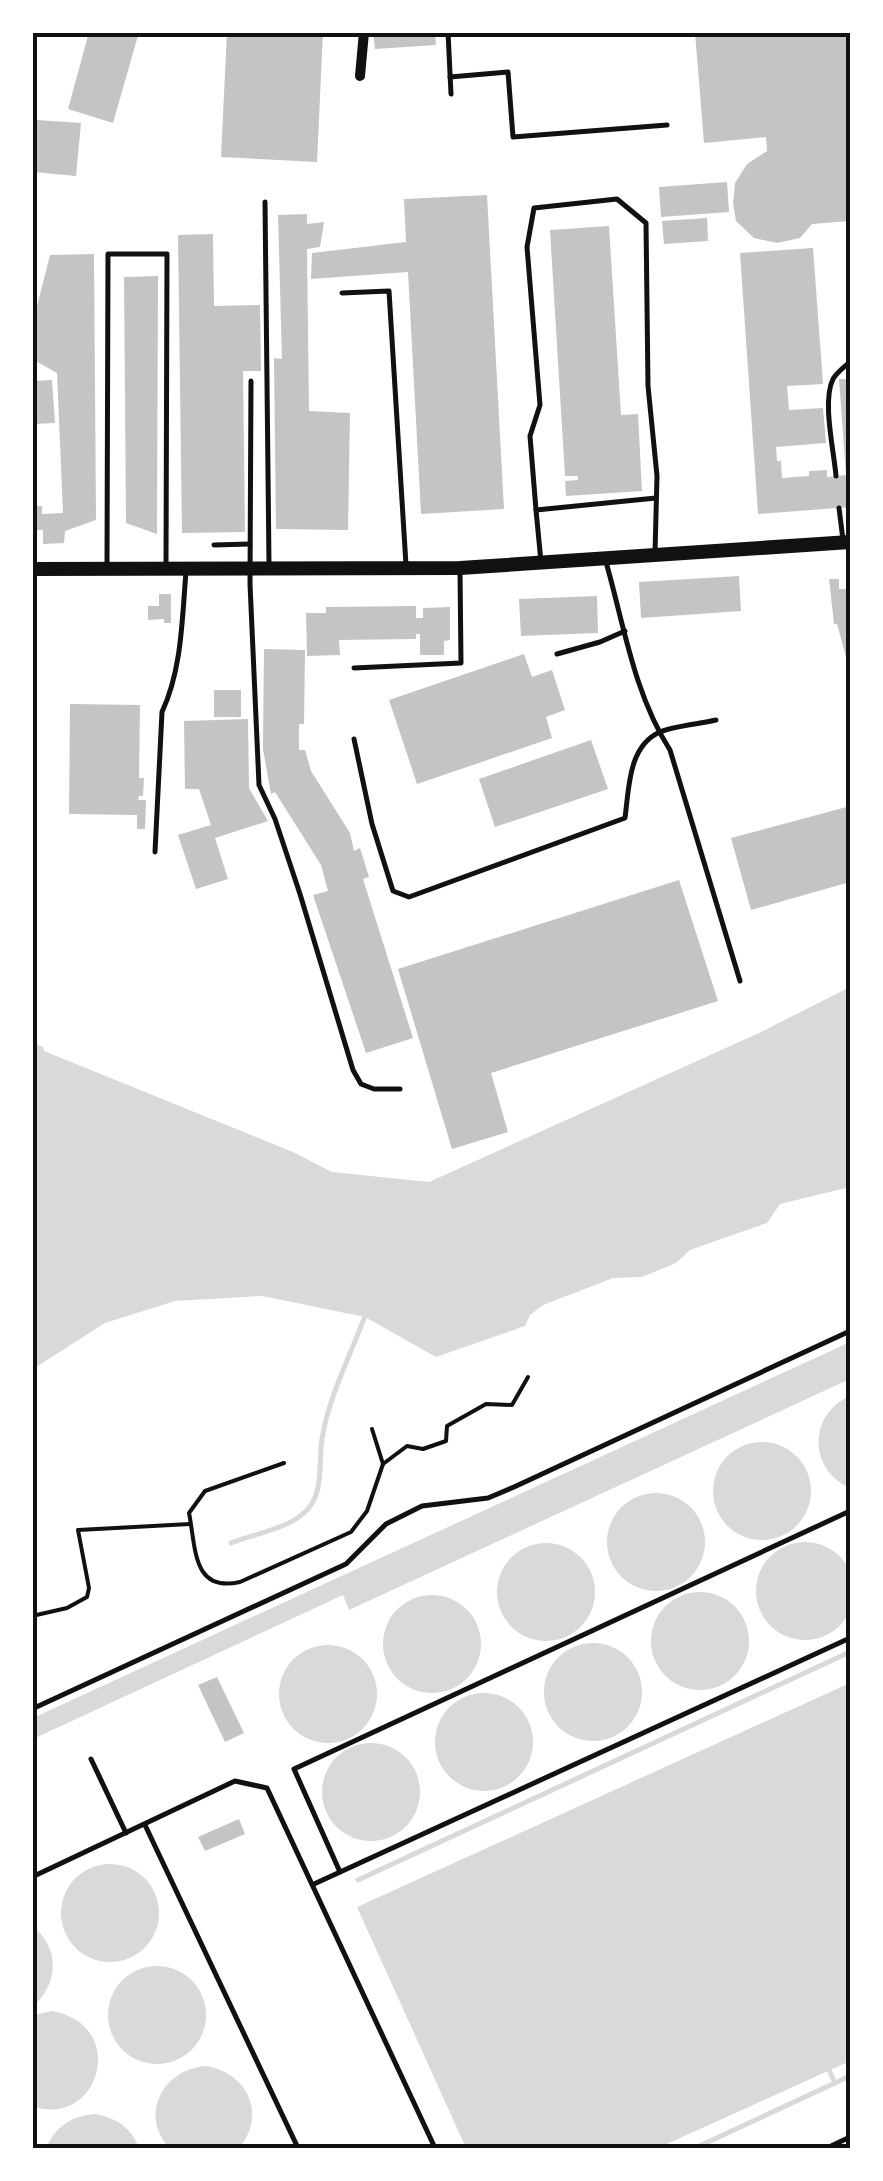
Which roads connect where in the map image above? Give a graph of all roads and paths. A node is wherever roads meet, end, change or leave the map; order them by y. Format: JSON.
{"nodes":[{"id":1,"x":364,"y":32,"type":"edge"},
{"id":2,"x":448,"y":32,"type":"edge"},
{"id":3,"x":360,"y":76,"type":"dead end"},
{"id":4,"x":450,"y":77,"type":"junction"},
{"id":5,"x":451,"y":94,"type":"dead end"},
{"id":6,"x":667,"y":125,"type":"dead end"},
{"id":7,"x":265,"y":202,"type":"dead end"},
{"id":8,"x":342,"y":294,"type":"dead end"},
{"id":9,"x":850,"y":362,"type":"edge"},
{"id":10,"x":251,"y":382,"type":"dead end"},
{"id":11,"x":836,"y":476,"type":"dead end"},
{"id":12,"x":656,"y":498,"type":"junction"},
{"id":13,"x":839,"y":508,"type":"dead end"},
{"id":14,"x":536,"y":510,"type":"junction"},
{"id":15,"x":847,"y":542,"type":"edge"},
{"id":16,"x":250,"y":544,"type":"junction"},
{"id":17,"x":214,"y":545,"type":"dead end"},
{"id":18,"x":656,"y":556,"type":"junction"},
{"id":19,"x":605,"y":559,"type":"junction"},
{"id":20,"x":541,"y":564,"type":"junction"},
{"id":21,"x":107,"y":568,"type":"junction"},
{"id":22,"x":250,"y":568,"type":"junction"},
{"id":23,"x":270,"y":568,"type":"junction"},
{"id":24,"x":406,"y":568,"type":"junction"},
{"id":25,"x":460,"y":568,"type":"junction"},
{"id":26,"x":32,"y":569,"type":"edge"},
{"id":27,"x":166,"y":569,"type":"junction"},
{"id":28,"x":186,"y":569,"type":"junction"},
{"id":29,"x":625,"y":631,"type":"junction"},
{"id":30,"x":557,"y":654,"type":"dead end"},
{"id":31,"x":354,"y":668,"type":"dead end"},
{"id":32,"x":716,"y":720,"type":"dead end"},
{"id":33,"x":658,"y":732,"type":"junction"},
{"id":34,"x":354,"y":739,"type":"dead end"},
{"id":35,"x":155,"y":852,"type":"dead end"},
{"id":36,"x":740,"y":981,"type":"dead end"},
{"id":37,"x":400,"y":1089,"type":"dead end"},
{"id":38,"x":850,"y":1331,"type":"edge"},
{"id":39,"x":528,"y":1377,"type":"dead end"},
{"id":40,"x":372,"y":1429,"type":"dead end"},
{"id":41,"x":284,"y":1463,"type":"dead end"},
{"id":42,"x":383,"y":1464,"type":"junction"},
{"id":43,"x":850,"y":1511,"type":"edge"},
{"id":44,"x":191,"y":1524,"type":"junction"},
{"id":45,"x":32,"y":1616,"type":"edge"},
{"id":46,"x":850,"y":1638,"type":"edge"},
{"id":47,"x":32,"y":1709,"type":"edge"},
{"id":48,"x":91,"y":1759,"type":"dead end"},
{"id":49,"x":144,"y":1825,"type":"junction"},
{"id":50,"x":126,"y":1834,"type":"junction"},
{"id":51,"x":340,"y":1872,"type":"junction"},
{"id":52,"x":32,"y":1878,"type":"edge"},
{"id":53,"x":314,"y":1884,"type":"junction"},
{"id":54,"x":850,"y":2137,"type":"edge"},
{"id":55,"x":298,"y":2148,"type":"edge"},
{"id":56,"x":435,"y":2148,"type":"edge"},
{"id":57,"x":828,"y":2148,"type":"edge"}],
"edges":[{"from":1,"to":3,"type":"street"},
{"from":2,"to":4,"type":"lane"},
{"from":4,"to":5,"type":"lane"},
{"from":4,"to":6,"type":"lane"},
{"from":7,"to":23,"type":"lane"},
{"from":8,"to":24,"type":"lane"},
{"from":9,"to":11,"type":"lane"},
{"from":10,"to":16,"type":"lane"},
{"from":12,"to":14,"type":"lane"},
{"from":12,"to":14,"type":"lane"},
{"from":12,"to":18,"type":"lane"},
{"from":13,"to":15,"type":"lane"},
{"from":14,"to":20,"type":"lane"},
{"from":15,"to":18,"type":"street"},
{"from":16,"to":17,"type":"lane"},
{"from":16,"to":22,"type":"lane"},
{"from":18,"to":19,"type":"street"},
{"from":19,"to":20,"type":"street"},
{"from":19,"to":29,"type":"lane"},
{"from":20,"to":25,"type":"street"},
{"from":21,"to":26,"type":"street"},
{"from":21,"to":27,"type":"street"},
{"from":21,"to":27,"type":"lane"},
{"from":22,"to":23,"type":"street"},
{"from":22,"to":28,"type":"street"},
{"from":22,"to":37,"type":"lane"},
{"from":23,"to":24,"type":"street"},
{"from":24,"to":25,"type":"street"},
{"from":25,"to":31,"type":"lane"},
{"from":27,"to":28,"type":"street"},
{"from":28,"to":35,"type":"lane"},
{"from":29,"to":30,"type":"lane"},
{"from":29,"to":33,"type":"lane"},
{"from":32,"to":33,"type":"lane"},
{"from":33,"to":34,"type":"lane"},
{"from":33,"to":36,"type":"lane"},
{"from":38,"to":47,"type":"lane"},
{"from":39,"to":42,"type":"path"},
{"from":40,"to":42,"type":"path"},
{"from":41,"to":44,"type":"path"},
{"from":42,"to":44,"type":"path"},
{"from":43,"to":51,"type":"lane"},
{"from":44,"to":45,"type":"path"},
{"from":46,"to":51,"type":"lane"},
{"from":48,"to":50,"type":"lane"},
{"from":49,"to":50,"type":"lane"},
{"from":49,"to":53,"type":"lane"},
{"from":49,"to":55,"type":"lane"},
{"from":50,"to":52,"type":"lane"},
{"from":51,"to":53,"type":"lane"},
{"from":53,"to":56,"type":"lane"},
{"from":54,"to":57,"type":"lane"}]}
